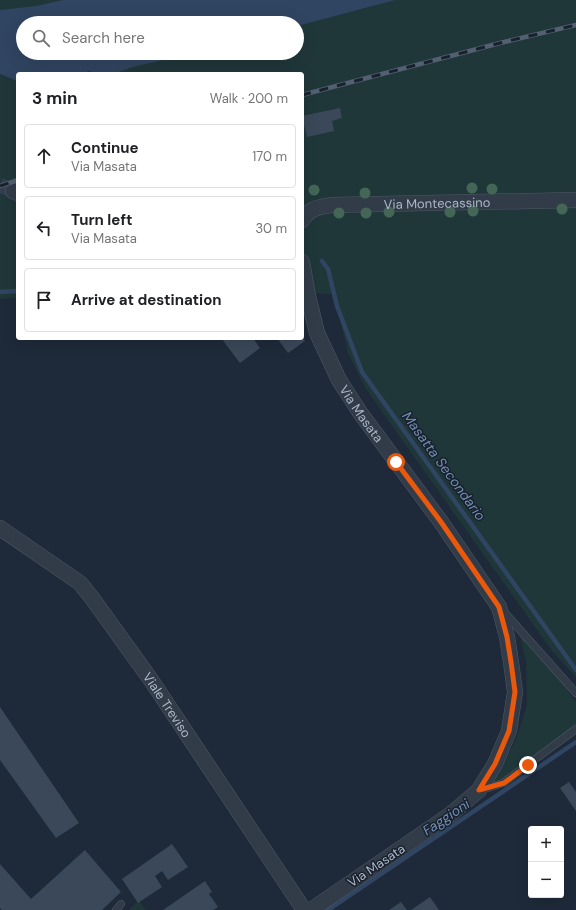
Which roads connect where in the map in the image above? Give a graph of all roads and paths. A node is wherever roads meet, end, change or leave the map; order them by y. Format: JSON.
{"nodes":[{"id":1,"x":576,"y":200,"type":"edge"},
{"id":2,"x":304,"y":214,"type":"edge"},
{"id":3,"x":304,"y":273,"type":"edge"},
{"id":4,"x":0,"y":528,"type":"edge"},
{"id":5,"x":499,"y":607,"type":"junction"},
{"id":6,"x":576,"y":692,"type":"edge"},
{"id":7,"x":576,"y":730,"type":"edge"},
{"id":8,"x":479,"y":790,"type":"junction"},
{"id":9,"x":121,"y":904,"type":"dead end"},
{"id":10,"x":116,"y":910,"type":"edge"},
{"id":11,"x":304,"y":910,"type":"edge"},
{"id":12,"x":310,"y":910,"type":"edge"}],
"edges":[{"from":1,"to":2,"type":"street","name":"Via Montecassino"},
{"from":3,"to":5,"type":"street","name":"Via Masata"},
{"from":4,"to":11,"type":"street","name":"Viale Treviso"},
{"from":5,"to":6,"type":"lane","name":"Via Masata"},
{"from":5,"to":8,"type":"street","name":"Via Masata"},
{"from":7,"to":8,"type":"lane","name":"Via Masata"},
{"from":8,"to":12,"type":"street","name":"Via Masata"},
{"from":9,"to":10,"type":"lane"}]}
